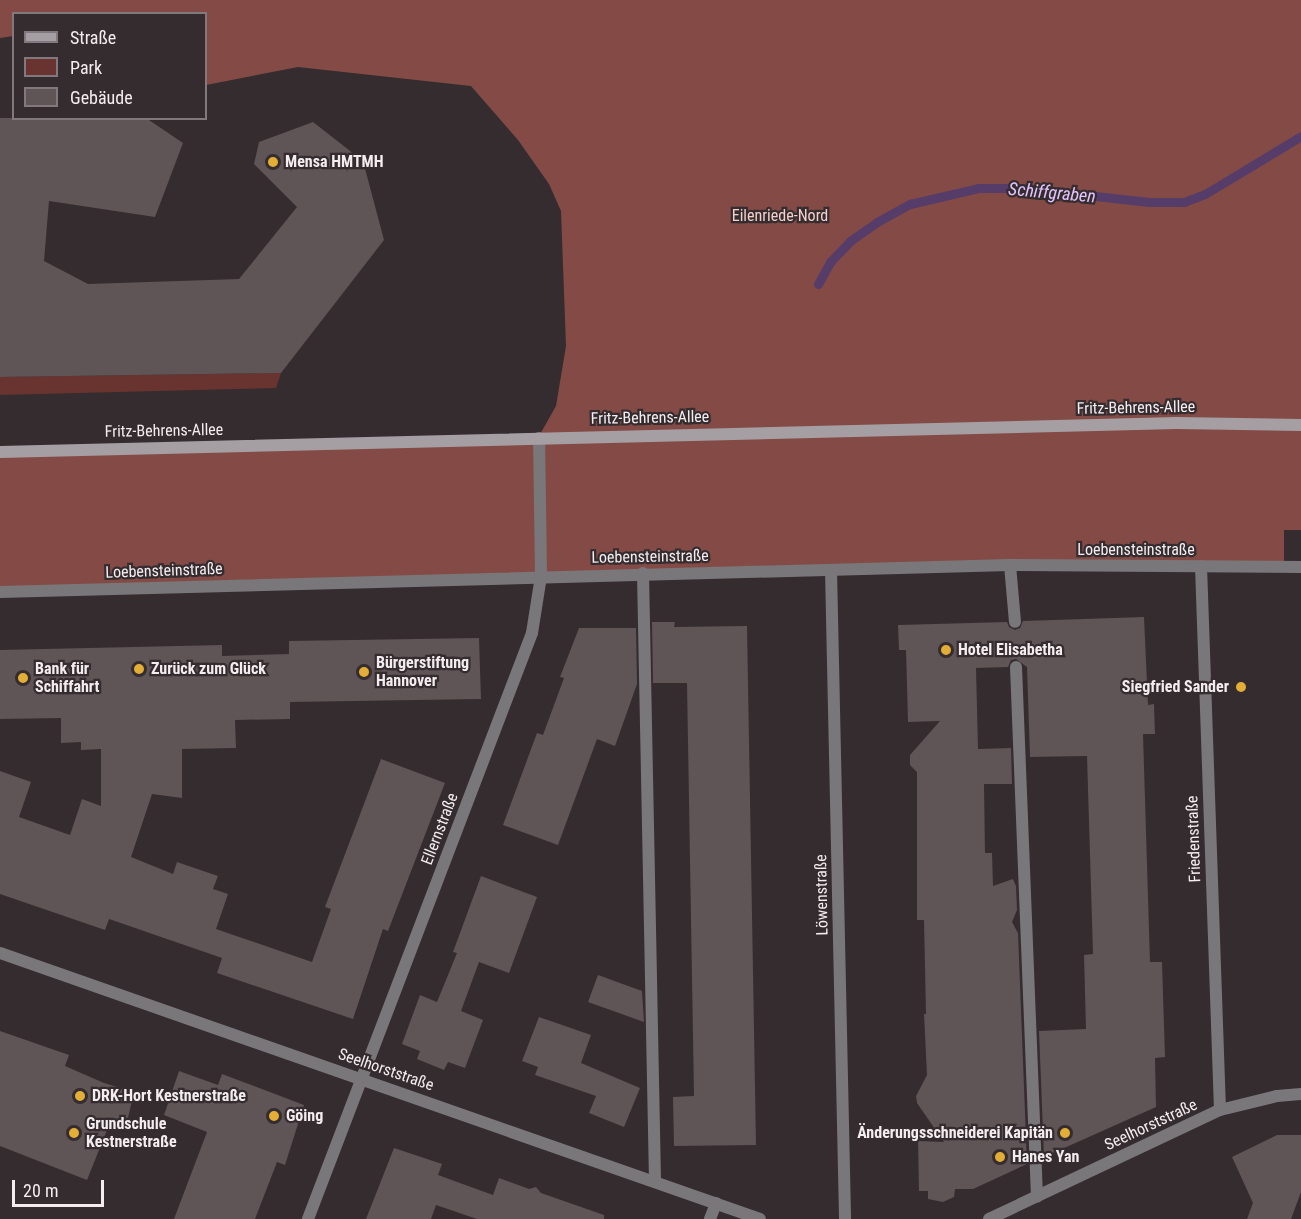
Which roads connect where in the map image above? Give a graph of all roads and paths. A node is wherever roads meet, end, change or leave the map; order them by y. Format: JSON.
{"nodes":[{"id":1,"x":1301,"y":425,"type":"edge"},
{"id":2,"x":539,"y":438,"type":"junction"},
{"id":3,"x":0,"y":452,"type":"edge"},
{"id":4,"x":1010,"y":565,"type":"junction"},
{"id":5,"x":1201,"y":566,"type":"junction"},
{"id":6,"x":1301,"y":567,"type":"edge"},
{"id":7,"x":831,"y":570,"type":"junction"},
{"id":8,"x":643,"y":573,"type":"junction"},
{"id":9,"x":541,"y":576,"type":"junction"},
{"id":10,"x":0,"y":592,"type":"edge"},
{"id":11,"x":1015,"y":622,"type":"dead end"},
{"id":12,"x":1016,"y":667,"type":"dead end"},
{"id":13,"x":0,"y":953,"type":"edge"},
{"id":14,"x":362,"y":1079,"type":"junction"},
{"id":15,"x":1301,"y":1094,"type":"edge"},
{"id":16,"x":1220,"y":1110,"type":"junction"},
{"id":17,"x":655,"y":1181,"type":"junction"},
{"id":18,"x":1037,"y":1197,"type":"junction"},
{"id":19,"x":716,"y":1203,"type":"junction"},
{"id":20,"x":308,"y":1219,"type":"edge"},
{"id":21,"x":710,"y":1219,"type":"edge"},
{"id":22,"x":760,"y":1219,"type":"edge"},
{"id":23,"x":845,"y":1219,"type":"edge"},
{"id":24,"x":989,"y":1219,"type":"edge"}],
"edges":[{"from":1,"to":2,"type":"street","name":"Fritz-Behrens-Allee"},
{"from":2,"to":3,"type":"street","name":"Fritz-Behrens-Allee"},
{"from":2,"to":9,"type":"street","name":"Ellernstraße"},
{"from":4,"to":5,"type":"street","name":"Loebensteinstraße"},
{"from":4,"to":7,"type":"street","name":"Loebensteinstraße"},
{"from":4,"to":11,"type":"street"},
{"from":5,"to":6,"type":"street","name":"Loebensteinstraße"},
{"from":5,"to":16,"type":"street","name":"Friedenstraße"},
{"from":7,"to":8,"type":"street","name":"Loebensteinstraße"},
{"from":7,"to":23,"type":"street","name":"Löwenstraße"},
{"from":8,"to":9,"type":"street","name":"Loebensteinstraße"},
{"from":8,"to":17,"type":"street"},
{"from":9,"to":10,"type":"street","name":"Loebensteinstraße"},
{"from":9,"to":14,"type":"street","name":"Ellernstraße"},
{"from":12,"to":18,"type":"street"},
{"from":13,"to":14,"type":"street","name":"Seelhorststraße"},
{"from":14,"to":17,"type":"street","name":"Seelhorststraße"},
{"from":14,"to":20,"type":"street","name":"Ellernstraße"},
{"from":15,"to":16,"type":"street","name":"Seelhorststraße"},
{"from":16,"to":18,"type":"street","name":"Seelhorststraße"},
{"from":17,"to":19,"type":"street","name":"Seelhorststraße"},
{"from":18,"to":24,"type":"street","name":"Seelhorststraße"},
{"from":19,"to":21,"type":"street"},
{"from":19,"to":22,"type":"street","name":"Seelhorststraße"}]}
